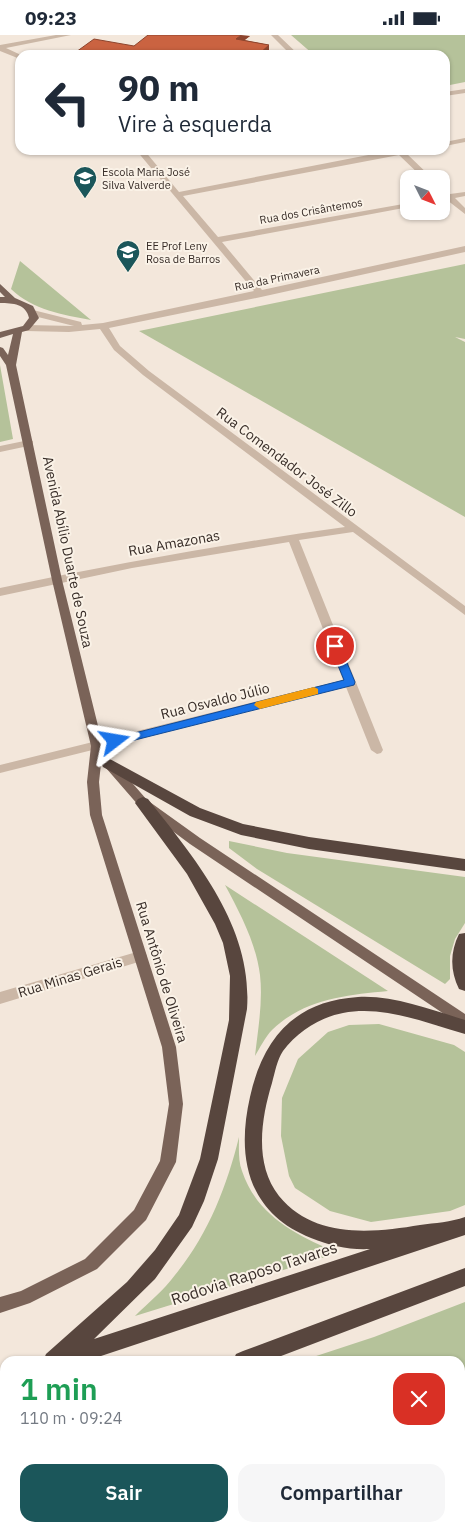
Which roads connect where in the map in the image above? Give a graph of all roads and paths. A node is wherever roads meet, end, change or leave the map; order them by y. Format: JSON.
{"nodes":[{"id":1,"x":68,"y":35,"type":"edge"},
{"id":2,"x":274,"y":35,"type":"edge"},
{"id":3,"x":0,"y":47,"type":"edge"},
{"id":4,"x":289,"y":50,"type":"edge"},
{"id":5,"x":15,"y":54,"type":"edge"},
{"id":6,"x":465,"y":91,"type":"edge"},
{"id":7,"x":450,"y":93,"type":"edge"},
{"id":8,"x":465,"y":140,"type":"edge"},
{"id":9,"x":450,"y":143,"type":"edge"},
{"id":10,"x":144,"y":155,"type":"edge"},
{"id":11,"x":379,"y":155,"type":"edge"},
{"id":12,"x":403,"y":155,"type":"edge"},
{"id":13,"x":419,"y":170,"type":"edge"},
{"id":14,"x":179,"y":194,"type":"junction"},
{"id":15,"x":465,"y":194,"type":"edge"},
{"id":16,"x":450,"y":197,"type":"edge"},
{"id":17,"x":450,"y":202,"type":"edge"},
{"id":18,"x":400,"y":207,"type":"edge"},
{"id":19,"x":465,"y":212,"type":"edge"},
{"id":20,"x":216,"y":240,"type":"junction"},
{"id":21,"x":465,"y":249,"type":"edge"},
{"id":22,"x":0,"y":287,"type":"edge"},
{"id":23,"x":261,"y":293,"type":"junction"},
{"id":24,"x":0,"y":300,"type":"edge"},
{"id":25,"x":12,"y":300,"type":"junction"},
{"id":26,"x":34,"y":313,"type":"junction"},
{"id":27,"x":98,"y":326,"type":"junction"},
{"id":28,"x":22,"y":330,"type":"junction"},
{"id":29,"x":0,"y":335,"type":"edge"},
{"id":30,"x":0,"y":350,"type":"edge"},
{"id":31,"x":11,"y":365,"type":"junction"},
{"id":32,"x":29,"y":443,"type":"junction"},
{"id":33,"x":0,"y":449,"type":"edge"},
{"id":34,"x":354,"y":529,"type":"junction"},
{"id":35,"x":292,"y":537,"type":"junction"},
{"id":36,"x":57,"y":580,"type":"junction"},
{"id":37,"x":0,"y":592,"type":"edge"},
{"id":38,"x":465,"y":611,"type":"edge"},
{"id":39,"x":350,"y":682,"type":"junction"},
{"id":40,"x":97,"y":746,"type":"junction"},
{"id":41,"x":377,"y":750,"type":"dead end"},
{"id":42,"x":108,"y":763,"type":"junction"},
{"id":43,"x":0,"y":769,"type":"edge"},
{"id":44,"x":143,"y":803,"type":"junction"},
{"id":45,"x":465,"y":865,"type":"edge"},
{"id":46,"x":465,"y":939,"type":"edge"},
{"id":47,"x":140,"y":956,"type":"junction"},
{"id":48,"x":465,"y":984,"type":"edge"},
{"id":49,"x":0,"y":997,"type":"edge"},
{"id":50,"x":465,"y":1021,"type":"edge"},
{"id":51,"x":465,"y":1027,"type":"edge"},
{"id":52,"x":460,"y":1227,"type":"edge"},
{"id":53,"x":465,"y":1277,"type":"edge"},
{"id":54,"x":0,"y":1305,"type":"edge"},
{"id":55,"x":61,"y":1356,"type":"edge"},
{"id":56,"x":70,"y":1356,"type":"edge"},
{"id":57,"x":256,"y":1356,"type":"edge"}],
"edges":[{"from":1,"to":3,"type":"street"},
{"from":2,"to":4,"type":"street"},
{"from":3,"to":5,"type":"street"},
{"from":6,"to":7,"type":"street"},
{"from":8,"to":9,"type":"street"},
{"from":10,"to":14,"type":"street"},
{"from":11,"to":14,"type":"street"},
{"from":12,"to":13,"type":"street"},
{"from":14,"to":20,"type":"street"},
{"from":15,"to":16,"type":"street"},
{"from":17,"to":19,"type":"street"},
{"from":18,"to":20,"type":"street","name":"Rua dos Crisântemos"},
{"from":20,"to":23,"type":"street"},
{"from":21,"to":23,"type":"street","name":"Rua da Primavera"},
{"from":22,"to":25,"type":"main road"},
{"from":23,"to":27,"type":"street","name":"Rua da Primavera"},
{"from":24,"to":25,"type":"main road"},
{"from":25,"to":26,"type":"main road"},
{"from":26,"to":27,"type":"street","name":"Rua da Primavera"},
{"from":26,"to":28,"type":"main road","name":"Avenida Abílio Duarte de Souza"},
{"from":27,"to":28,"type":"street","name":"Rua da Primavera"},
{"from":27,"to":34,"type":"street","name":"Rua Comendador José Zillo"},
{"from":28,"to":29,"type":"main road"},
{"from":28,"to":31,"type":"main road","name":"Avenida Abílio Duarte de Souza"},
{"from":30,"to":31,"type":"main road","name":"Avenida Abílio Duarte de Souza"},
{"from":31,"to":32,"type":"main road","name":"Avenida Abílio Duarte de Souza"},
{"from":32,"to":33,"type":"street"},
{"from":32,"to":36,"type":"main road","name":"Avenida Abílio Duarte de Souza"},
{"from":34,"to":35,"type":"street","name":"Rua Amazonas"},
{"from":34,"to":38,"type":"street","name":"Rua Comendador José Zillo"},
{"from":35,"to":36,"type":"street","name":"Rua Amazonas"},
{"from":35,"to":39,"type":"street"},
{"from":36,"to":37,"type":"street","name":"Rua Amazonas"},
{"from":36,"to":40,"type":"main road","name":"Avenida Abílio Duarte de Souza"},
{"from":39,"to":40,"type":"street","name":"Rua Osvaldo Júlio"},
{"from":39,"to":41,"type":"street"},
{"from":40,"to":42,"type":"main road"},
{"from":40,"to":43,"type":"street","name":"Rua Osvaldo Júlio"},
{"from":40,"to":47,"type":"main road","name":"Rua Antônio de Oliveira"},
{"from":42,"to":44,"type":"main road"},
{"from":42,"to":45,"type":"highway"},
{"from":44,"to":50,"type":"main road"},
{"from":44,"to":55,"type":"highway"},
{"from":46,"to":48,"type":"highway"},
{"from":47,"to":49,"type":"street","name":"Rua Minas Gerais"},
{"from":47,"to":54,"type":"main road","name":"Rua Antônio de Oliveira"},
{"from":51,"to":52,"type":"highway"},
{"from":52,"to":56,"type":"highway","name":"Rodovia Raposo Tavares"},
{"from":53,"to":57,"type":"highway"}]}
